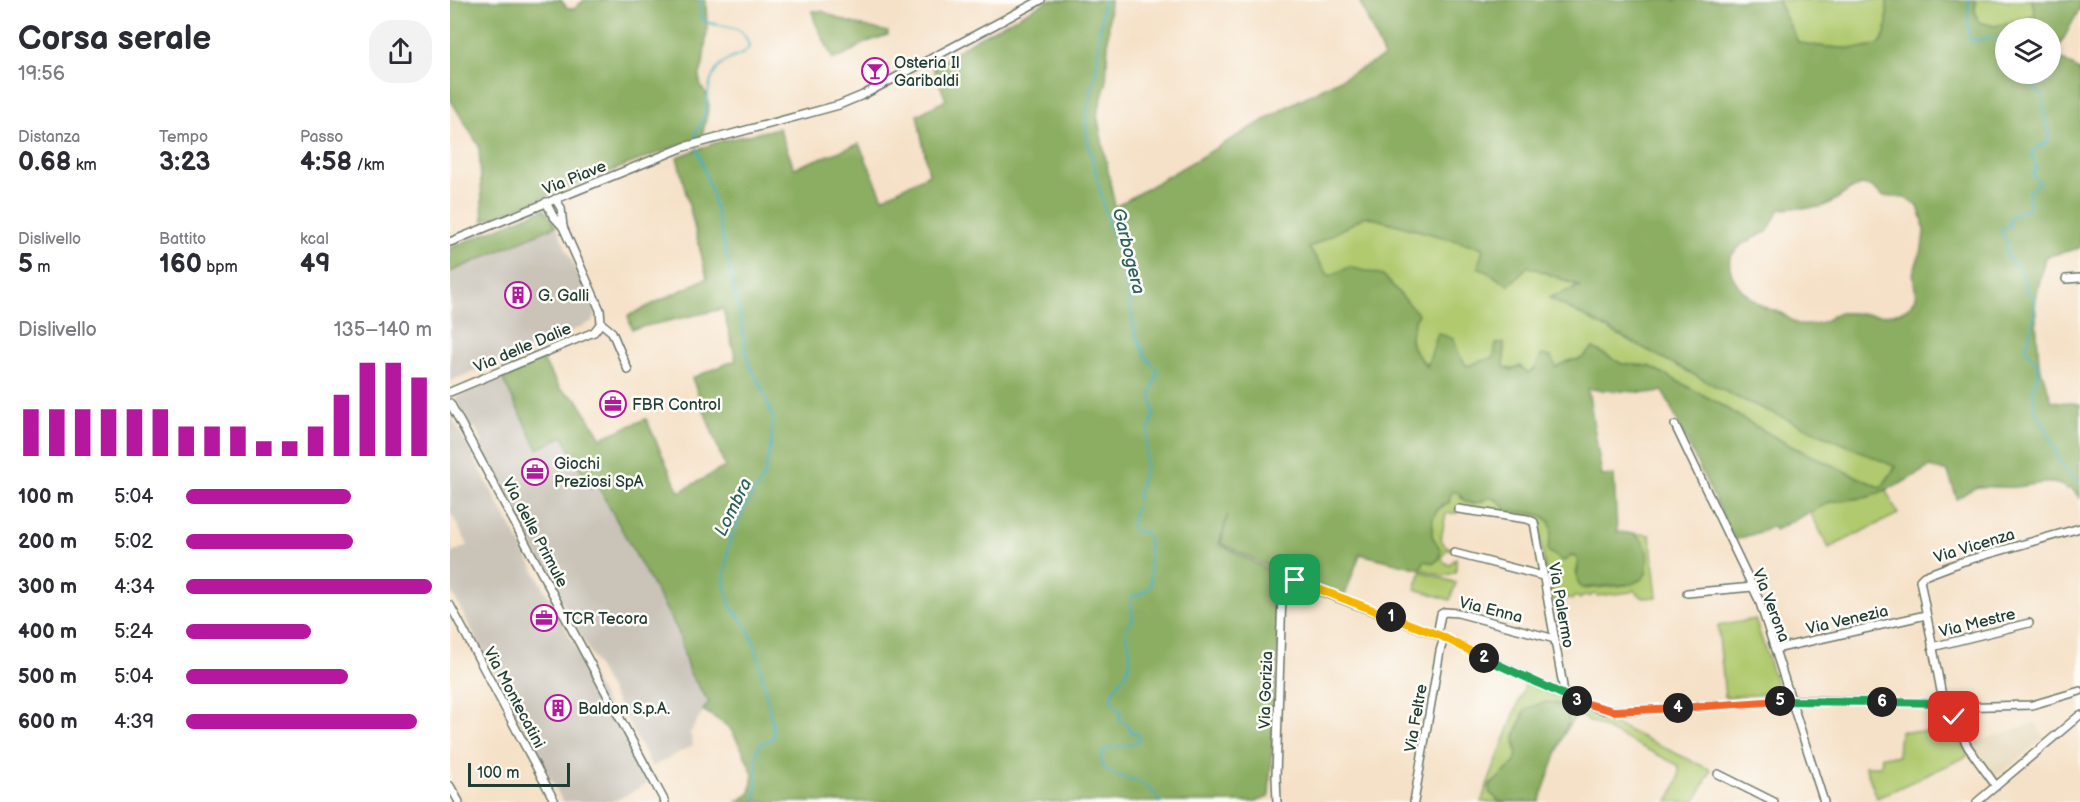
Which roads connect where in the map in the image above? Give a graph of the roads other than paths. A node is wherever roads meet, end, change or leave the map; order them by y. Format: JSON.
{"nodes":[{"id":1,"x":1041,"y":0,"type":"edge"},
{"id":2,"x":555,"y":199,"type":"junction"},
{"id":3,"x":546,"y":202,"type":"junction"},
{"id":4,"x":563,"y":227,"type":"junction"},
{"id":5,"x":450,"y":242,"type":"edge"},
{"id":6,"x":2080,"y":278,"type":"edge"},
{"id":7,"x":2066,"y":279,"type":"dead end"},
{"id":8,"x":601,"y":323,"type":"junction"},
{"id":9,"x":628,"y":370,"type":"dead end"},
{"id":10,"x":450,"y":392,"type":"edge"},
{"id":11,"x":450,"y":403,"type":"edge"},
{"id":12,"x":1675,"y":426,"type":"dead end"},
{"id":13,"x":1458,"y":509,"type":"dead end"},
{"id":14,"x":2080,"y":528,"type":"edge"},
{"id":15,"x":1454,"y":553,"type":"dead end"},
{"id":16,"x":1544,"y":576,"type":"junction"},
{"id":17,"x":1753,"y":587,"type":"junction"},
{"id":18,"x":1688,"y":593,"type":"dead end"},
{"id":19,"x":450,"y":605,"type":"edge"},
{"id":20,"x":1926,"y":615,"type":"junction"},
{"id":21,"x":2029,"y":623,"type":"dead end"},
{"id":22,"x":1441,"y":637,"type":"junction"},
{"id":23,"x":1555,"y":639,"type":"junction"},
{"id":24,"x":1932,"y":647,"type":"junction"},
{"id":25,"x":1775,"y":649,"type":"junction"},
{"id":26,"x":2080,"y":691,"type":"edge"},
{"id":27,"x":1561,"y":694,"type":"junction"},
{"id":28,"x":1792,"y":701,"type":"junction"},
{"id":29,"x":1947,"y":705,"type":"junction"},
{"id":30,"x":2080,"y":715,"type":"edge"},
{"id":31,"x":1718,"y":774,"type":"dead end"},
{"id":32,"x":450,"y":786,"type":"edge"},
{"id":33,"x":1996,"y":786,"type":"junction"},
{"id":34,"x":459,"y":802,"type":"edge"},
{"id":35,"x":555,"y":802,"type":"edge"},
{"id":36,"x":665,"y":802,"type":"edge"},
{"id":37,"x":1277,"y":802,"type":"edge"},
{"id":38,"x":1414,"y":802,"type":"edge"},
{"id":39,"x":1774,"y":802,"type":"edge"},
{"id":40,"x":1824,"y":802,"type":"edge"},
{"id":41,"x":1977,"y":802,"type":"edge"}],
"edges":[{"from":1,"to":2,"type":"street","name":"Via Piave"},
{"from":2,"to":3,"type":"street","name":"Via Piave"},
{"from":2,"to":4,"type":"street"},
{"from":3,"to":4,"type":"street"},
{"from":3,"to":5,"type":"street","name":"Via Piave"},
{"from":4,"to":8,"type":"street"},
{"from":6,"to":7,"type":"street"},
{"from":8,"to":9,"type":"street"},
{"from":8,"to":10,"type":"street","name":"Via delle Dalie"},
{"from":11,"to":36,"type":"street","name":"Via delle Primule"},
{"from":12,"to":17,"type":"street","name":"Via Verona"},
{"from":13,"to":16,"type":"street","name":"Via Palermo"},
{"from":14,"to":20,"type":"street","name":"Via Vicenza"},
{"from":15,"to":16,"type":"street"},
{"from":16,"to":23,"type":"street","name":"Via Palermo"},
{"from":17,"to":18,"type":"street"},
{"from":17,"to":25,"type":"street","name":"Via Verona"},
{"from":19,"to":35,"type":"street","name":"Via Montecatini"},
{"from":20,"to":24,"type":"street","name":"Via Vicenza"},
{"from":20,"to":25,"type":"street","name":"Via Venezia"},
{"from":21,"to":24,"type":"street","name":"Via Mestre"},
{"from":22,"to":23,"type":"street","name":"Via Enna"},
{"from":22,"to":27,"type":"street"},
{"from":22,"to":37,"type":"street","name":"Via Gorizia"},
{"from":22,"to":38,"type":"street","name":"Via Feltre"},
{"from":23,"to":27,"type":"street","name":"Via Palermo"},
{"from":24,"to":29,"type":"street","name":"Via Vicenza"},
{"from":25,"to":28,"type":"street","name":"Via Verona"},
{"from":26,"to":29,"type":"street"},
{"from":27,"to":28,"type":"street"},
{"from":28,"to":29,"type":"street"},
{"from":28,"to":40,"type":"street","name":"Via Verona"},
{"from":29,"to":33,"type":"street","name":"Via Vicenza"},
{"from":30,"to":33,"type":"street"},
{"from":31,"to":39,"type":"street"},
{"from":32,"to":34,"type":"street"},
{"from":33,"to":41,"type":"street"}]}
